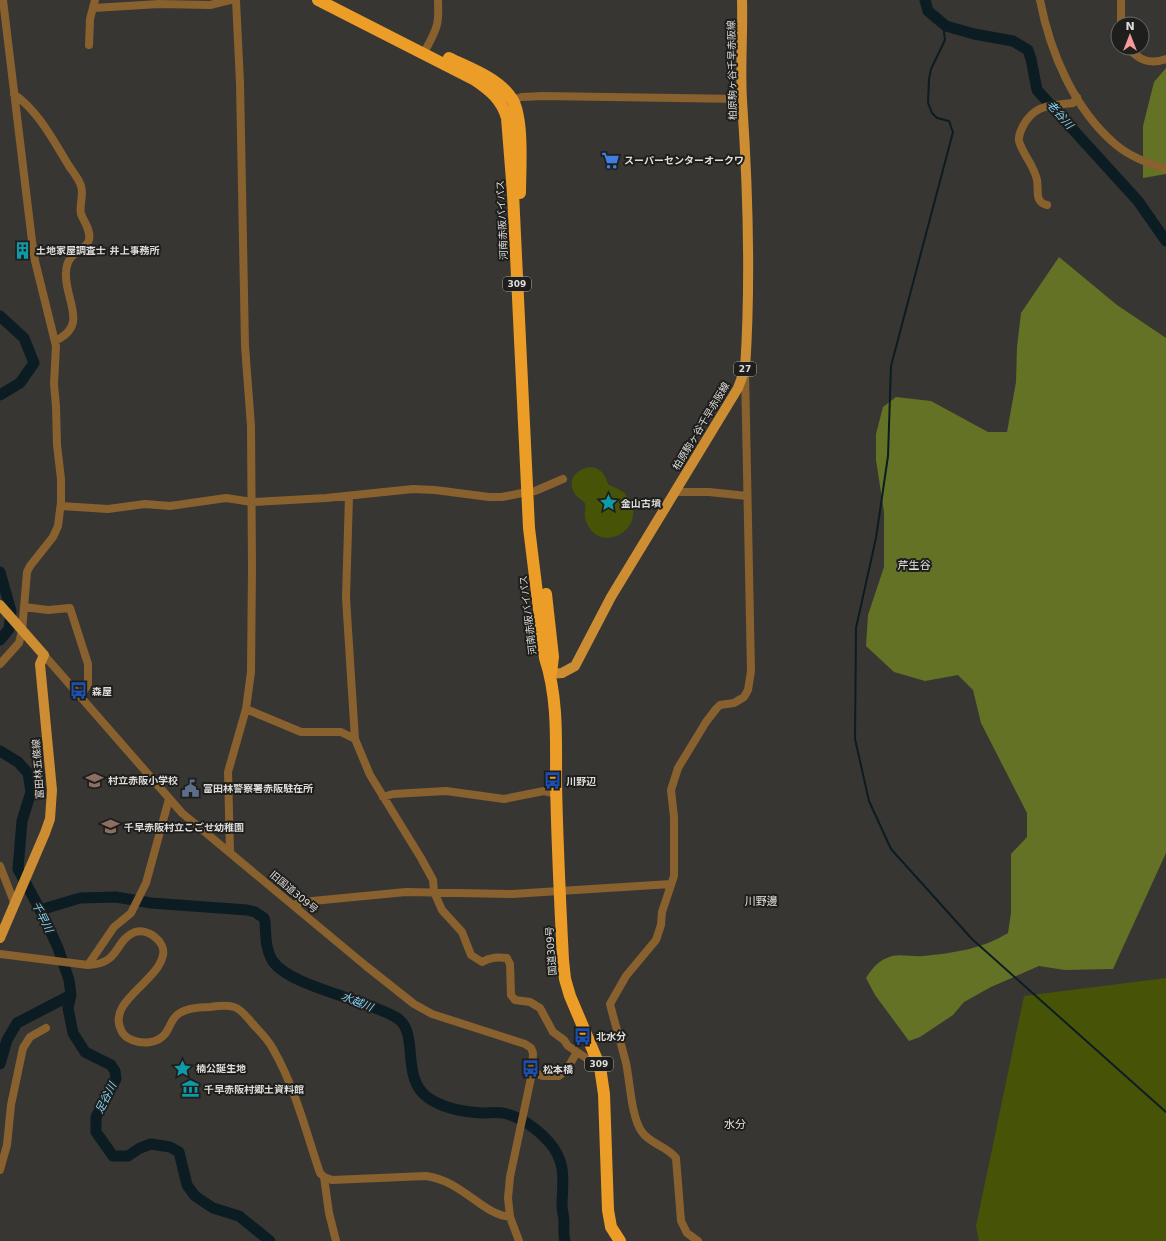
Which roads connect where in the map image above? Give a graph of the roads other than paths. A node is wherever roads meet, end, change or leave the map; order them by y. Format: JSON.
{"nodes":[{"id":1,"x":3,"y":0,"type":"edge"},
{"id":2,"x":230,"y":0,"type":"edge"},
{"id":3,"x":236,"y":0,"type":"edge"},
{"id":4,"x":318,"y":0,"type":"edge"},
{"id":5,"x":334,"y":0,"type":"edge"},
{"id":6,"x":438,"y":0,"type":"edge"},
{"id":7,"x":742,"y":0,"type":"edge"},
{"id":8,"x":1040,"y":0,"type":"edge"},
{"id":9,"x":1121,"y":0,"type":"edge"},
{"id":10,"x":94,"y":4,"type":"edge"},
{"id":11,"x":1121,"y":16,"type":"edge"},
{"id":12,"x":89,"y":45,"type":"dead end"},
{"id":13,"x":427,"y":47,"type":"junction"},
{"id":14,"x":1135,"y":56,"type":"edge"},
{"id":15,"x":1166,"y":59,"type":"edge"},
{"id":16,"x":14,"y":94,"type":"junction"},
{"id":17,"x":1077,"y":97,"type":"junction"},
{"id":18,"x":512,"y":99,"type":"junction"},
{"id":19,"x":742,"y":99,"type":"junction"},
{"id":20,"x":500,"y":104,"type":"junction"},
{"id":21,"x":1166,"y":169,"type":"edge"},
{"id":22,"x":1047,"y":205,"type":"dead end"},
{"id":23,"x":55,"y":342,"type":"junction"},
{"id":24,"x":746,"y":369,"type":"junction"},
{"id":25,"x":563,"y":479,"type":"dead end"},
{"id":26,"x":531,"y":491,"type":"junction"},
{"id":27,"x":675,"y":492,"type":"junction"},
{"id":28,"x":349,"y":496,"type":"junction"},
{"id":29,"x":747,"y":496,"type":"junction"},
{"id":30,"x":252,"y":502,"type":"junction"},
{"id":31,"x":60,"y":506,"type":"junction"},
{"id":32,"x":0,"y":605,"type":"edge"},
{"id":33,"x":24,"y":607,"type":"junction"},
{"id":34,"x":19,"y":627,"type":"junction"},
{"id":35,"x":44,"y":655,"type":"junction"},
{"id":36,"x":0,"y":664,"type":"edge"},
{"id":37,"x":550,"y":674,"type":"junction"},
{"id":38,"x":80,"y":696,"type":"junction"},
{"id":39,"x":246,"y":710,"type":"junction"},
{"id":40,"x":356,"y":739,"type":"junction"},
{"id":41,"x":557,"y":794,"type":"junction"},
{"id":42,"x":383,"y":797,"type":"junction"},
{"id":43,"x":169,"y":799,"type":"junction"},
{"id":44,"x":230,"y":852,"type":"junction"},
{"id":45,"x":0,"y":866,"type":"edge"},
{"id":46,"x":671,"y":884,"type":"junction"},
{"id":47,"x":560,"y":891,"type":"junction"},
{"id":48,"x":434,"y":892,"type":"junction"},
{"id":49,"x":16,"y":899,"type":"junction"},
{"id":50,"x":294,"y":905,"type":"junction"},
{"id":51,"x":0,"y":938,"type":"edge"},
{"id":52,"x":0,"y":954,"type":"edge"},
{"id":53,"x":88,"y":965,"type":"junction"},
{"id":54,"x":46,"y":1028,"type":"dead end"},
{"id":55,"x":577,"y":1052,"type":"junction"},
{"id":56,"x":600,"y":1067,"type":"junction"},
{"id":57,"x":532,"y":1073,"type":"junction"},
{"id":58,"x":0,"y":1170,"type":"edge"},
{"id":59,"x":324,"y":1177,"type":"junction"},
{"id":60,"x":510,"y":1217,"type":"junction"},
{"id":61,"x":336,"y":1241,"type":"edge"},
{"id":62,"x":519,"y":1241,"type":"edge"},
{"id":63,"x":620,"y":1241,"type":"edge"},
{"id":64,"x":698,"y":1241,"type":"edge"}],
"edges":[{"from":1,"to":16,"type":"street"},
{"from":2,"to":10,"type":"street"},
{"from":3,"to":30,"type":"street"},
{"from":4,"to":20,"type":"highway","name":"河南赤阪バイパス","number":"309"},
{"from":5,"to":13,"type":"highway"},
{"from":6,"to":13,"type":"street"},
{"from":7,"to":19,"type":"main road","name":"柏原駒ヶ谷千早赤阪線","number":"27"},
{"from":8,"to":17,"type":"street"},
{"from":9,"to":11,"type":"street"},
{"from":10,"to":12,"type":"street"},
{"from":13,"to":18,"type":"highway"},
{"from":14,"to":15,"type":"street"},
{"from":16,"to":23,"type":"street"},
{"from":16,"to":23,"type":"street"},
{"from":17,"to":21,"type":"street"},
{"from":17,"to":22,"type":"street"},
{"from":18,"to":19,"type":"street"},
{"from":18,"to":20,"type":"street"},
{"from":18,"to":26,"type":"highway","name":"河南赤阪バイパス","number":"309"},
{"from":19,"to":24,"type":"main road","name":"柏原駒ヶ谷千早赤阪線","number":"27"},
{"from":20,"to":26,"type":"highway","name":"河南赤阪バイパス","number":"309"},
{"from":23,"to":31,"type":"street"},
{"from":24,"to":27,"type":"main road","name":"柏原駒ヶ谷千早赤阪線","number":"27"},
{"from":24,"to":29,"type":"street"},
{"from":25,"to":26,"type":"street"},
{"from":26,"to":28,"type":"street"},
{"from":26,"to":37,"type":"highway","name":"河南赤阪バイパス","number":"309"},
{"from":27,"to":29,"type":"street"},
{"from":27,"to":37,"type":"main road","name":"柏原駒ヶ谷千早赤阪線","number":"27"},
{"from":28,"to":30,"type":"street"},
{"from":28,"to":40,"type":"street"},
{"from":29,"to":46,"type":"street"},
{"from":30,"to":31,"type":"street"},
{"from":30,"to":39,"type":"street"},
{"from":31,"to":33,"type":"street"},
{"from":32,"to":34,"type":"main road"},
{"from":33,"to":34,"type":"street"},
{"from":33,"to":38,"type":"street"},
{"from":34,"to":35,"type":"main road"},
{"from":34,"to":36,"type":"street"},
{"from":35,"to":38,"type":"street","name":"旧国道309号"},
{"from":35,"to":49,"type":"main road","name":"富田林五條線"},
{"from":37,"to":41,"type":"highway","name":"国道309号","number":"309"},
{"from":38,"to":43,"type":"street","name":"旧国道309号"},
{"from":39,"to":40,"type":"street"},
{"from":39,"to":44,"type":"street"},
{"from":40,"to":42,"type":"street"},
{"from":41,"to":42,"type":"street"},
{"from":41,"to":47,"type":"highway","name":"国道309号","number":"309"},
{"from":42,"to":48,"type":"street"},
{"from":43,"to":44,"type":"street","name":"旧国道309号"},
{"from":43,"to":53,"type":"street"},
{"from":44,"to":50,"type":"street","name":"旧国道309号"},
{"from":45,"to":49,"type":"street"},
{"from":46,"to":47,"type":"street"},
{"from":46,"to":64,"type":"street"},
{"from":47,"to":48,"type":"street"},
{"from":47,"to":56,"type":"highway","name":"国道309号","number":"309"},
{"from":48,"to":50,"type":"street"},
{"from":48,"to":55,"type":"street"},
{"from":49,"to":51,"type":"main road","name":"富田林五條線"},
{"from":50,"to":57,"type":"street","name":"旧国道309号"},
{"from":52,"to":53,"type":"street"},
{"from":53,"to":59,"type":"street"},
{"from":54,"to":58,"type":"street"},
{"from":55,"to":56,"type":"street"},
{"from":55,"to":57,"type":"street"},
{"from":56,"to":63,"type":"highway","name":"国道309号","number":"309"},
{"from":57,"to":60,"type":"street","name":"旧国道309号"},
{"from":59,"to":60,"type":"street"},
{"from":59,"to":61,"type":"street"},
{"from":60,"to":62,"type":"street"}]}
